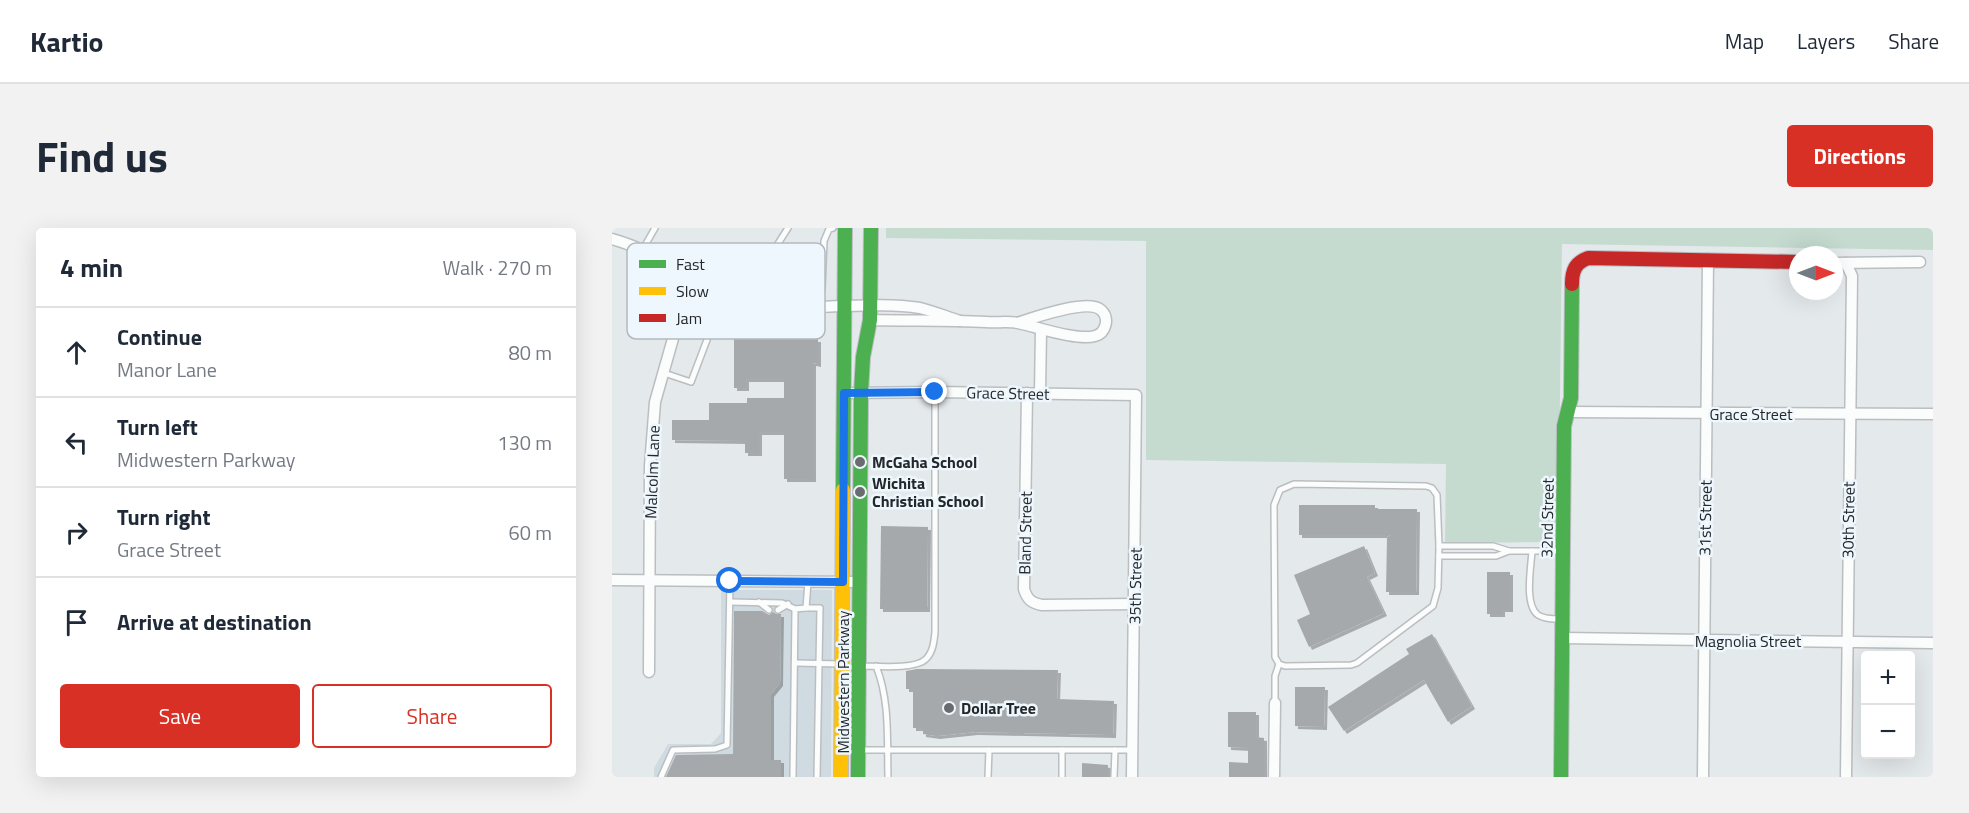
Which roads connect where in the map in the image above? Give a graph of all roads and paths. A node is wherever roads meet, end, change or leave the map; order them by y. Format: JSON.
{"nodes":[{"id":1,"x":655,"y":228,"type":"edge"},
{"id":2,"x":788,"y":228,"type":"edge"},
{"id":3,"x":833,"y":228,"type":"edge"},
{"id":4,"x":845,"y":228,"type":"edge"},
{"id":5,"x":871,"y":228,"type":"edge"},
{"id":6,"x":612,"y":239,"type":"edge"},
{"id":7,"x":646,"y":243,"type":"edge"},
{"id":8,"x":779,"y":243,"type":"edge"},
{"id":9,"x":824,"y":243,"type":"edge"},
{"id":10,"x":627,"y":244,"type":"edge"},
{"id":11,"x":1708,"y":259,"type":"junction"},
{"id":12,"x":1789,"y":262,"type":"edge"},
{"id":13,"x":1920,"y":262,"type":"dead end"},
{"id":14,"x":1846,"y":263,"type":"joint"},
{"id":15,"x":871,"y":305,"type":"junction"},
{"id":16,"x":825,"y":306,"type":"edge"},
{"id":17,"x":845,"y":306,"type":"junction"},
{"id":18,"x":870,"y":320,"type":"junction"},
{"id":19,"x":960,"y":321,"type":"junction"},
{"id":20,"x":1017,"y":323,"type":"junction"},
{"id":21,"x":1041,"y":330,"type":"junction"},
{"id":22,"x":672,"y":339,"type":"edge"},
{"id":23,"x":707,"y":339,"type":"edge"},
{"id":24,"x":662,"y":372,"type":"junction"},
{"id":25,"x":935,"y":392,"type":"junction"},
{"id":26,"x":844,"y":393,"type":"junction"},
{"id":27,"x":861,"y":393,"type":"junction"},
{"id":28,"x":1027,"y":393,"type":"junction"},
{"id":29,"x":1040,"y":393,"type":"junction"},
{"id":30,"x":1136,"y":395,"type":"joint"},
{"id":31,"x":1568,"y":412,"type":"junction"},
{"id":32,"x":1706,"y":414,"type":"junction"},
{"id":33,"x":1933,"y":414,"type":"edge"},
{"id":34,"x":1850,"y":415,"type":"junction"},
{"id":35,"x":1439,"y":546,"type":"junction"},
{"id":36,"x":1461,"y":546,"type":"junction"},
{"id":37,"x":1509,"y":551,"type":"junction"},
{"id":38,"x":1532,"y":551,"type":"junction"},
{"id":39,"x":1563,"y":551,"type":"junction"},
{"id":40,"x":1439,"y":556,"type":"junction"},
{"id":41,"x":1461,"y":556,"type":"junction"},
{"id":42,"x":612,"y":580,"type":"edge"},
{"id":43,"x":649,"y":580,"type":"junction"},
{"id":44,"x":730,"y":581,"type":"junction"},
{"id":45,"x":808,"y":582,"type":"junction"},
{"id":46,"x":843,"y":582,"type":"junction"},
{"id":47,"x":860,"y":582,"type":"junction"},
{"id":48,"x":730,"y":602,"type":"junction"},
{"id":49,"x":759,"y":602,"type":"junction"},
{"id":50,"x":788,"y":604,"type":"junction"},
{"id":51,"x":1134,"y":604,"type":"junction"},
{"id":52,"x":806,"y":608,"type":"junction"},
{"id":53,"x":795,"y":609,"type":"junction"},
{"id":54,"x":769,"y":610,"type":"dead end"},
{"id":55,"x":778,"y":610,"type":"dead end"},
{"id":56,"x":1562,"y":620,"type":"junction"},
{"id":57,"x":1562,"y":638,"type":"junction"},
{"id":58,"x":1704,"y":641,"type":"junction"},
{"id":59,"x":1847,"y":642,"type":"junction"},
{"id":60,"x":1933,"y":643,"type":"edge"},
{"id":61,"x":795,"y":663,"type":"junction"},
{"id":62,"x":842,"y":663,"type":"junction"},
{"id":63,"x":819,"y":664,"type":"junction"},
{"id":64,"x":1279,"y":664,"type":"junction"},
{"id":65,"x":859,"y":666,"type":"junction"},
{"id":66,"x":876,"y":666,"type":"junction"},
{"id":67,"x":649,"y":672,"type":"dead end"},
{"id":68,"x":1275,"y":703,"type":"joint"},
{"id":69,"x":859,"y":750,"type":"junction"},
{"id":70,"x":887,"y":750,"type":"junction"},
{"id":71,"x":989,"y":750,"type":"junction"},
{"id":72,"x":1062,"y":750,"type":"junction"},
{"id":73,"x":1114,"y":750,"type":"junction"},
{"id":74,"x":1133,"y":750,"type":"junction"},
{"id":75,"x":661,"y":777,"type":"edge"},
{"id":76,"x":793,"y":777,"type":"edge"},
{"id":77,"x":817,"y":777,"type":"edge"},
{"id":78,"x":841,"y":777,"type":"edge"},
{"id":79,"x":858,"y":777,"type":"edge"},
{"id":80,"x":888,"y":777,"type":"edge"},
{"id":81,"x":988,"y":777,"type":"edge"},
{"id":82,"x":1062,"y":777,"type":"edge"},
{"id":83,"x":1114,"y":777,"type":"edge"},
{"id":84,"x":1132,"y":777,"type":"edge"},
{"id":85,"x":1274,"y":777,"type":"edge"},
{"id":86,"x":1561,"y":777,"type":"edge"},
{"id":87,"x":1703,"y":777,"type":"edge"},
{"id":88,"x":1846,"y":777,"type":"edge"}],
"edges":[{"from":1,"to":7,"type":"lane"},
{"from":2,"to":8,"type":"lane"},
{"from":3,"to":9,"type":"lane"},
{"from":4,"to":17,"type":"main road","name":"Midwestern Parkway"},
{"from":5,"to":15,"type":"main road","name":"Midwestern Parkway"},
{"from":6,"to":10,"type":"street"},
{"from":11,"to":12,"type":"main road"},
{"from":11,"to":31,"type":"main road","name":"32nd Street"},
{"from":11,"to":32,"type":"street","name":"31st Street"},
{"from":13,"to":14,"type":"street"},
{"from":14,"to":34,"type":"street","name":"30th Street"},
{"from":15,"to":17,"type":"street"},
{"from":15,"to":18,"type":"main road","name":"Midwestern Parkway"},
{"from":15,"to":19,"type":"street"},
{"from":16,"to":17,"type":"street"},
{"from":17,"to":26,"type":"main road","name":"Midwestern Parkway"},
{"from":18,"to":19,"type":"street"},
{"from":18,"to":27,"type":"main road","name":"Midwestern Parkway"},
{"from":19,"to":20,"type":"street"},
{"from":20,"to":21,"type":"street"},
{"from":20,"to":21,"type":"street"},
{"from":21,"to":29,"type":"street"},
{"from":22,"to":24,"type":"street","name":"Malcolm Lane"},
{"from":23,"to":24,"type":"lane"},
{"from":24,"to":43,"type":"street","name":"Malcolm Lane"},
{"from":25,"to":27,"type":"street","name":"Grace Street"},
{"from":25,"to":28,"type":"street","name":"Grace Street"},
{"from":25,"to":66,"type":"lane"},
{"from":26,"to":27,"type":"street","name":"Grace Street"},
{"from":26,"to":46,"type":"main road","name":"Midwestern Parkway"},
{"from":27,"to":47,"type":"main road","name":"Midwestern Parkway"},
{"from":28,"to":29,"type":"street","name":"Grace Street"},
{"from":28,"to":51,"type":"street","name":"Bland Street"},
{"from":29,"to":30,"type":"street","name":"Grace Street"},
{"from":30,"to":51,"type":"street","name":"35th Street"},
{"from":31,"to":32,"type":"street","name":"Grace Street"},
{"from":31,"to":39,"type":"main road","name":"32nd Street"},
{"from":32,"to":34,"type":"street","name":"Grace Street"},
{"from":32,"to":58,"type":"street","name":"31st Street"},
{"from":33,"to":34,"type":"street","name":"Grace Street"},
{"from":34,"to":59,"type":"street","name":"30th Street"},
{"from":35,"to":36,"type":"lane"},
{"from":35,"to":40,"type":"lane"},
{"from":35,"to":64,"type":"lane"},
{"from":36,"to":37,"type":"lane"},
{"from":36,"to":41,"type":"lane"},
{"from":37,"to":38,"type":"lane"},
{"from":37,"to":41,"type":"lane"},
{"from":38,"to":39,"type":"lane"},
{"from":38,"to":56,"type":"lane"},
{"from":39,"to":56,"type":"main road","name":"32nd Street"},
{"from":40,"to":41,"type":"lane"},
{"from":40,"to":64,"type":"lane"},
{"from":42,"to":43,"type":"street"},
{"from":43,"to":44,"type":"street"},
{"from":43,"to":67,"type":"street","name":"Malcolm Lane"},
{"from":44,"to":45,"type":"street"},
{"from":44,"to":48,"type":"lane"},
{"from":45,"to":46,"type":"street"},
{"from":45,"to":52,"type":"lane"},
{"from":46,"to":47,"type":"street"},
{"from":46,"to":62,"type":"main road","name":"Midwestern Parkway"},
{"from":47,"to":65,"type":"main road","name":"Midwestern Parkway"},
{"from":48,"to":49,"type":"lane"},
{"from":48,"to":75,"type":"lane"},
{"from":49,"to":50,"type":"lane"},
{"from":49,"to":54,"type":"lane"},
{"from":50,"to":53,"type":"lane"},
{"from":50,"to":55,"type":"lane"},
{"from":51,"to":74,"type":"street","name":"35th Street"},
{"from":52,"to":53,"type":"lane"},
{"from":52,"to":63,"type":"lane"},
{"from":53,"to":61,"type":"lane"},
{"from":56,"to":57,"type":"main road","name":"32nd Street"},
{"from":57,"to":58,"type":"street","name":"Magnolia Street"},
{"from":57,"to":86,"type":"main road","name":"32nd Street"},
{"from":58,"to":59,"type":"street","name":"Magnolia Street"},
{"from":58,"to":87,"type":"street","name":"31st Street"},
{"from":59,"to":60,"type":"street","name":"Magnolia Street"},
{"from":59,"to":88,"type":"street","name":"30th Street"},
{"from":61,"to":63,"type":"lane"},
{"from":61,"to":76,"type":"lane"},
{"from":62,"to":63,"type":"lane"},
{"from":62,"to":78,"type":"main road","name":"Midwestern Parkway"},
{"from":63,"to":77,"type":"lane"},
{"from":64,"to":68,"type":"lane"},
{"from":65,"to":66,"type":"lane"},
{"from":65,"to":69,"type":"main road","name":"Midwestern Parkway"},
{"from":66,"to":70,"type":"lane"},
{"from":68,"to":85,"type":"street"},
{"from":69,"to":70,"type":"lane"},
{"from":69,"to":79,"type":"main road","name":"Midwestern Parkway"},
{"from":70,"to":71,"type":"lane"},
{"from":70,"to":80,"type":"lane"},
{"from":71,"to":72,"type":"lane"},
{"from":71,"to":81,"type":"lane"},
{"from":72,"to":73,"type":"lane"},
{"from":72,"to":82,"type":"lane"},
{"from":73,"to":74,"type":"lane"},
{"from":73,"to":83,"type":"lane"},
{"from":74,"to":84,"type":"street","name":"35th Street"}]}
